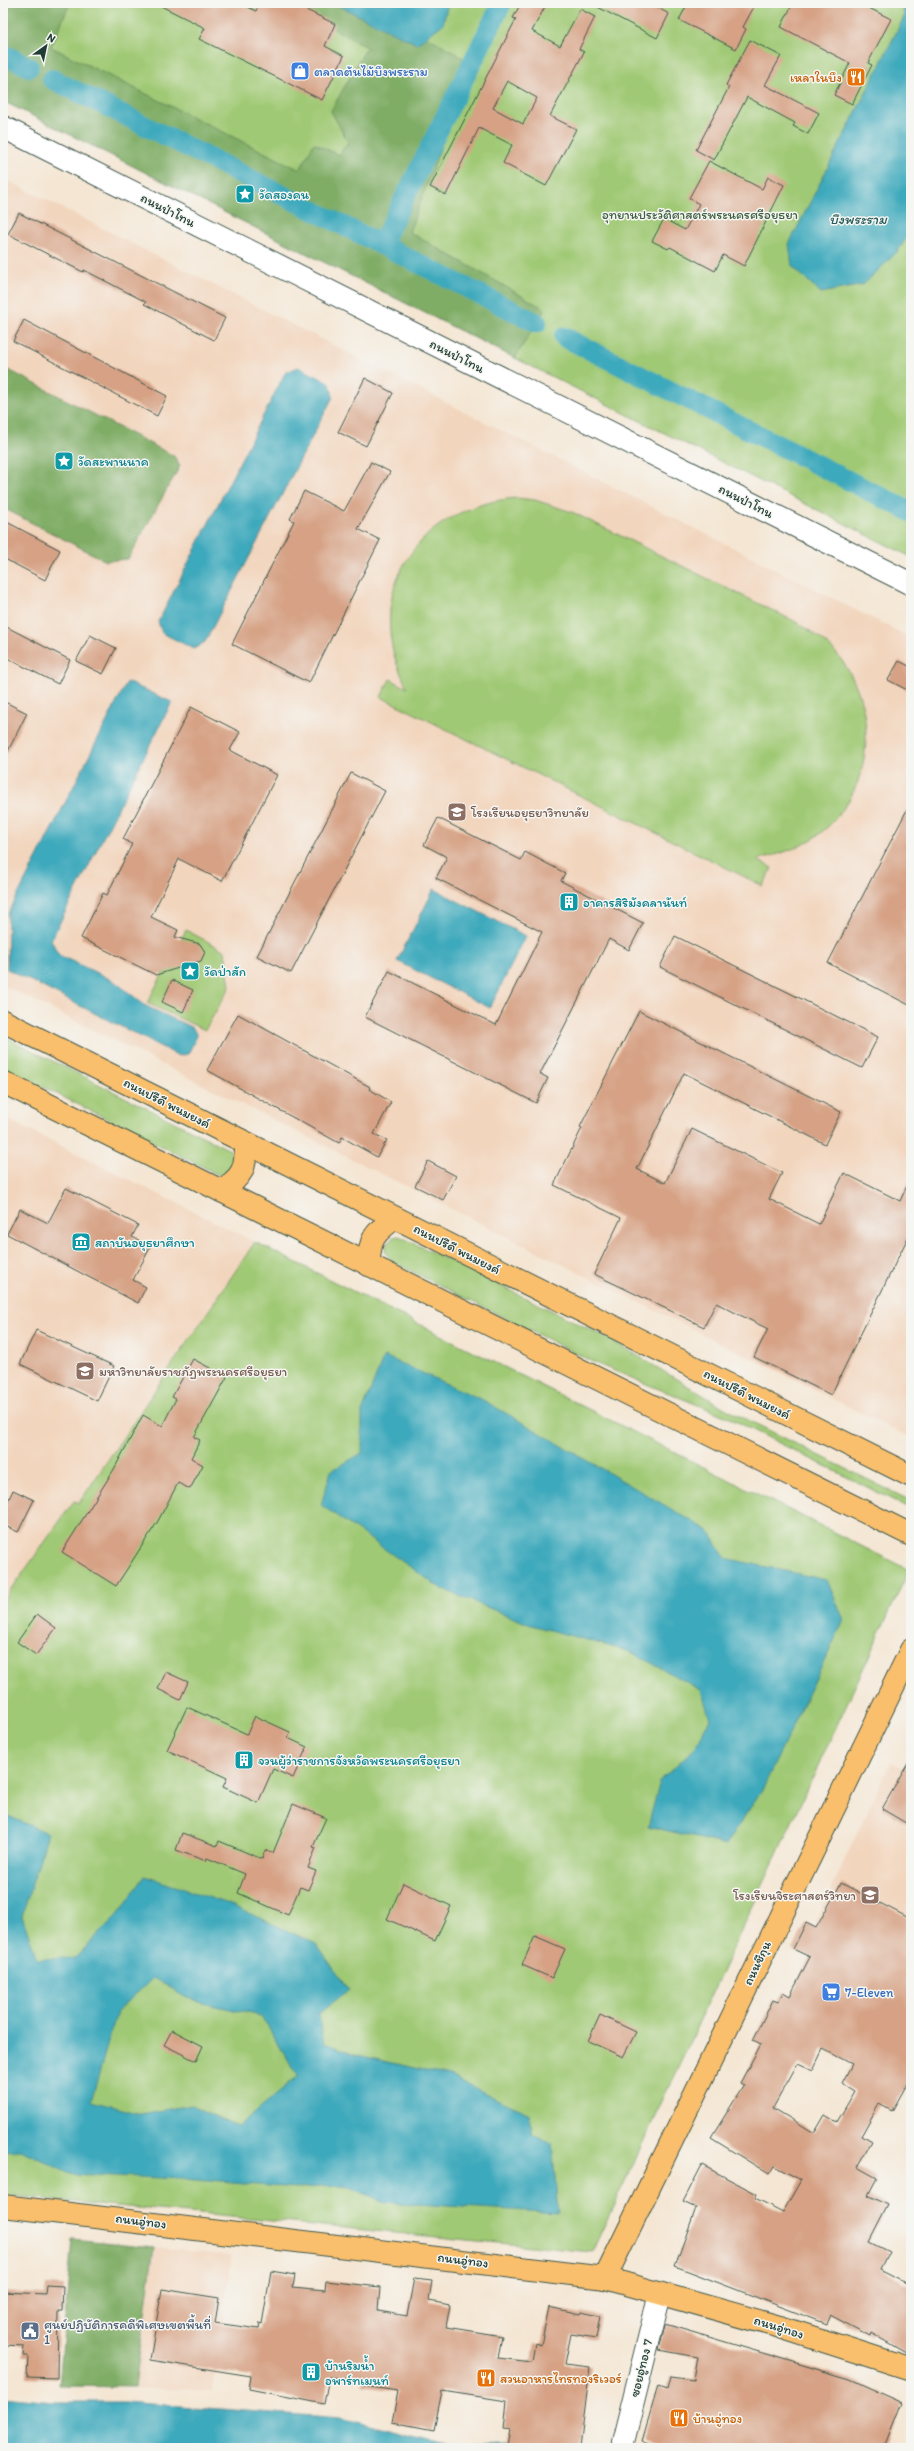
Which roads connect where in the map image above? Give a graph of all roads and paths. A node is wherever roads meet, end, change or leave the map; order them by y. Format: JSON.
{"nodes":[{"id":1,"x":3,"y":127,"type":"edge"},
{"id":2,"x":911,"y":584,"type":"edge"},
{"id":3,"x":3,"y":1021,"type":"edge"},
{"id":4,"x":3,"y":1082,"type":"edge"},
{"id":5,"x":246,"y":1143,"type":"junction"},
{"id":6,"x":221,"y":1191,"type":"junction"},
{"id":7,"x":395,"y":1218,"type":"junction"},
{"id":8,"x":370,"y":1265,"type":"junction"},
{"id":9,"x":911,"y":1476,"type":"edge"},
{"id":10,"x":911,"y":1536,"type":"edge"},
{"id":11,"x":911,"y":1650,"type":"edge"},
{"id":12,"x":3,"y":2206,"type":"edge"},
{"id":13,"x":605,"y":2278,"type":"junction"},
{"id":14,"x":660,"y":2294,"type":"junction"},
{"id":15,"x":911,"y":2369,"type":"edge"},
{"id":16,"x":623,"y":2442,"type":"dead end"}],
"edges":[{"from":1,"to":2,"type":"street","name":"ถนนป่าโทน"},
{"from":3,"to":5,"type":"main road","name":"ถนนปรีดี พนมยงค์"},
{"from":4,"to":6,"type":"main road"},
{"from":5,"to":6,"type":"main road"},
{"from":5,"to":7,"type":"main road","name":"ถนนปรีดี พนมยงค์"},
{"from":6,"to":8,"type":"main road"},
{"from":7,"to":8,"type":"main road"},
{"from":7,"to":9,"type":"main road","name":"ถนนปรีดี พนมยงค์"},
{"from":8,"to":10,"type":"main road"},
{"from":11,"to":13,"type":"main road","name":"ถนนชีกุน"},
{"from":12,"to":13,"type":"main road","name":"ถนนอู่ทอง"},
{"from":13,"to":14,"type":"main road","name":"ถนนอู่ทอง"},
{"from":14,"to":15,"type":"main road","name":"ถนนอู่ทอง"},
{"from":14,"to":16,"type":"street","name":"ซอยอู่ทอง 7"}]}
